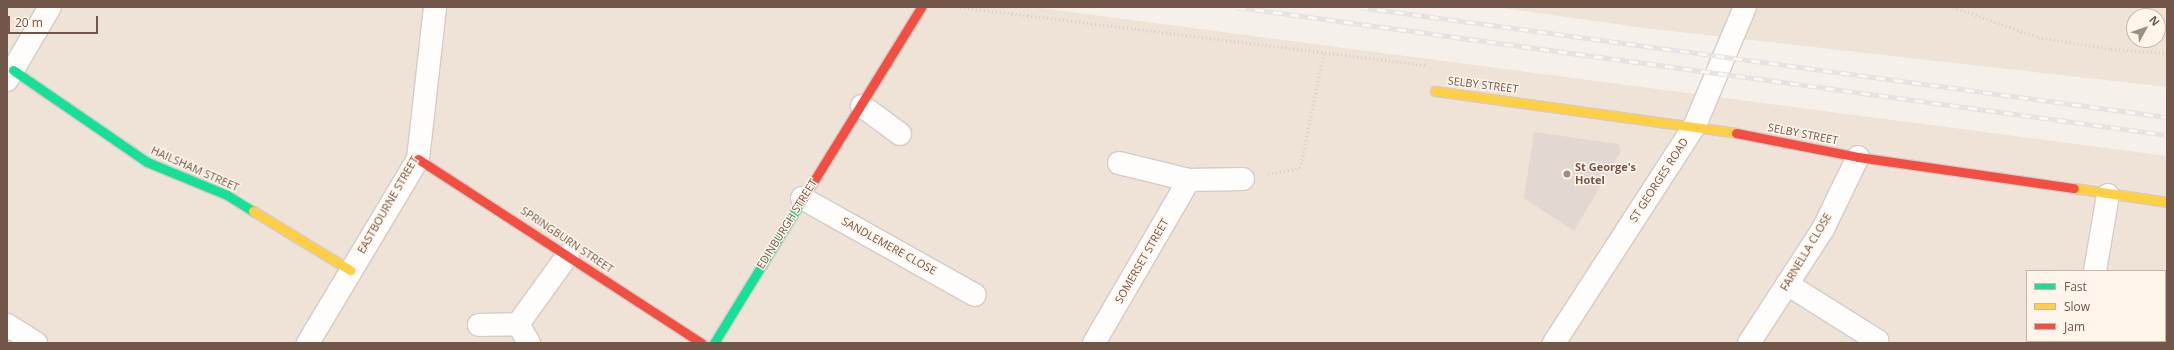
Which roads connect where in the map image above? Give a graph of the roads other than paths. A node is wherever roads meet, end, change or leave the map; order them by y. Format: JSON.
{"nodes":[{"id":1,"x":50,"y":7,"type":"edge"},
{"id":2,"x":435,"y":7,"type":"edge"},
{"id":3,"x":922,"y":7,"type":"edge"},
{"id":4,"x":1745,"y":7,"type":"edge"},
{"id":5,"x":10,"y":75,"type":"edge"},
{"id":6,"x":1435,"y":91,"type":"road end"},
{"id":7,"x":862,"y":106,"type":"junction"},
{"id":8,"x":1695,"y":125,"type":"junction"},
{"id":9,"x":900,"y":134,"type":"dead end"},
{"id":10,"x":1858,"y":157,"type":"junction"},
{"id":11,"x":418,"y":159,"type":"junction"},
{"id":12,"x":1119,"y":163,"type":"dead end"},
{"id":13,"x":1189,"y":180,"type":"junction"},
{"id":14,"x":1243,"y":180,"type":"road end"},
{"id":15,"x":2108,"y":195,"type":"junction"},
{"id":16,"x":802,"y":198,"type":"junction"},
{"id":17,"x":2167,"y":202,"type":"edge"},
{"id":18,"x":568,"y":254,"type":"junction"},
{"id":19,"x":350,"y":270,"type":"junction"},
{"id":20,"x":2095,"y":270,"type":"edge"},
{"id":21,"x":1787,"y":284,"type":"junction"},
{"id":22,"x":975,"y":295,"type":"dead end"},
{"id":23,"x":518,"y":324,"type":"junction"},
{"id":24,"x":7,"y":325,"type":"edge"},
{"id":25,"x":479,"y":326,"type":"dead end"},
{"id":26,"x":1878,"y":341,"type":"dead end"},
{"id":27,"x":36,"y":343,"type":"edge"},
{"id":28,"x":308,"y":343,"type":"edge"},
{"id":29,"x":529,"y":343,"type":"edge"},
{"id":30,"x":700,"y":343,"type":"edge"},
{"id":31,"x":714,"y":343,"type":"edge"},
{"id":32,"x":1094,"y":343,"type":"edge"},
{"id":33,"x":1554,"y":343,"type":"edge"},
{"id":34,"x":1749,"y":343,"type":"edge"}],
"edges":[{"from":1,"to":5,"type":"street"},
{"from":2,"to":11,"type":"street","name":"EASTBOURNE STREET"},
{"from":3,"to":7,"type":"street","name":"EDINBURGH STREET"},
{"from":4,"to":8,"type":"street","name":"ST GEORGES ROAD"},
{"from":5,"to":19,"type":"street","name":"HAILSHAM STREET"},
{"from":6,"to":8,"type":"street","name":"SELBY STREET"},
{"from":7,"to":9,"type":"street"},
{"from":7,"to":16,"type":"street","name":"EDINBURGH STREET"},
{"from":8,"to":10,"type":"street","name":"SELBY STREET"},
{"from":8,"to":33,"type":"street","name":"ST GEORGES ROAD"},
{"from":10,"to":15,"type":"street","name":"SELBY STREET"},
{"from":10,"to":21,"type":"street","name":"FARNELLA CLOSE"},
{"from":11,"to":18,"type":"street","name":"SPRINGBURN STREET"},
{"from":11,"to":19,"type":"street","name":"EASTBOURNE STREET"},
{"from":12,"to":13,"type":"street"},
{"from":13,"to":14,"type":"street"},
{"from":13,"to":32,"type":"street","name":"SOMERSET STREET"},
{"from":15,"to":17,"type":"street","name":"SELBY STREET"},
{"from":15,"to":20,"type":"street"},
{"from":16,"to":22,"type":"street","name":"SANDLEMERE CLOSE"},
{"from":16,"to":31,"type":"street","name":"EDINBURGH STREET"},
{"from":18,"to":23,"type":"street"},
{"from":18,"to":30,"type":"street","name":"SPRINGBURN STREET"},
{"from":19,"to":28,"type":"street","name":"EASTBOURNE STREET"},
{"from":21,"to":26,"type":"street"},
{"from":21,"to":34,"type":"street","name":"FARNELLA CLOSE"},
{"from":23,"to":25,"type":"street"},
{"from":23,"to":29,"type":"street"},
{"from":24,"to":27,"type":"street"}]}
